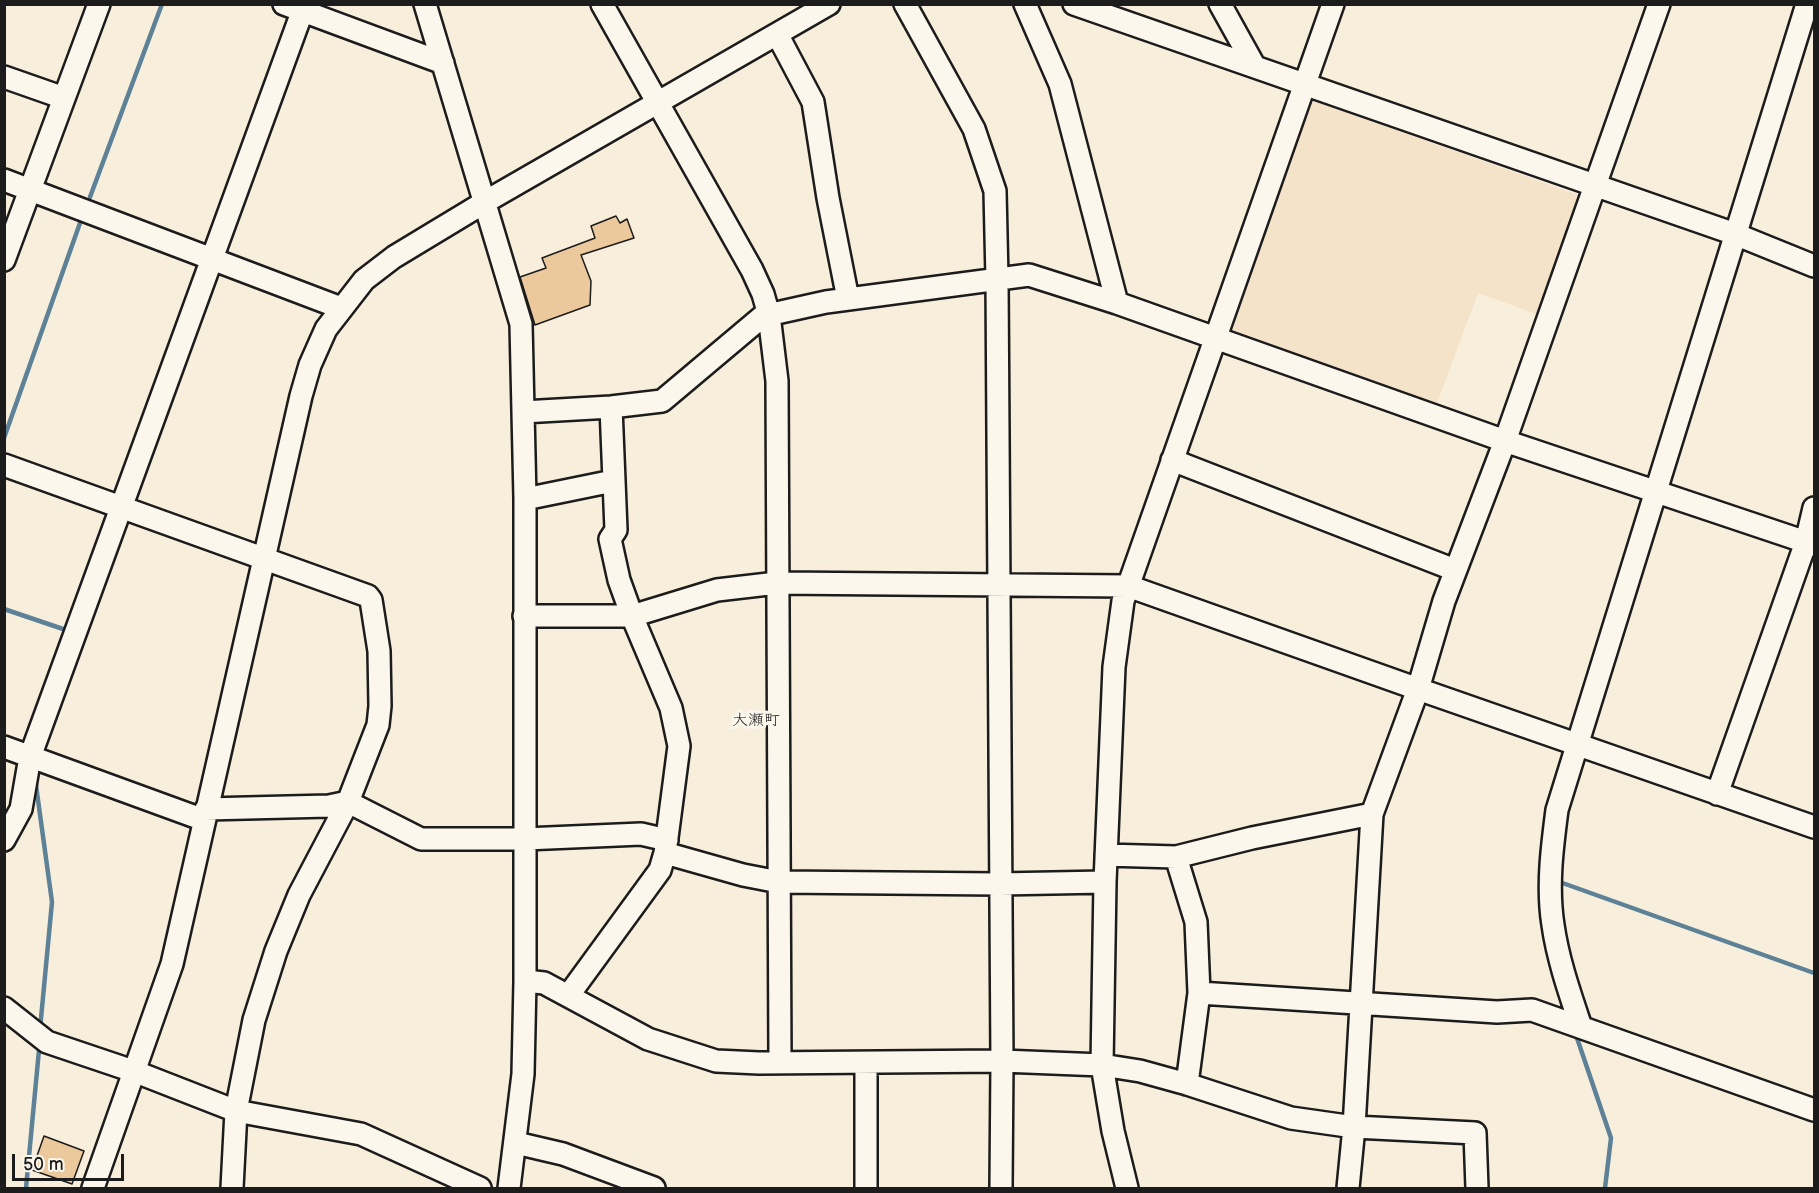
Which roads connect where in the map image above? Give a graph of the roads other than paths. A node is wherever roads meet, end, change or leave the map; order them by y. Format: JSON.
{"nodes":[{"id":1,"x":425,"y":4,"type":"edge"},
{"id":2,"x":602,"y":4,"type":"edge"},
{"id":3,"x":829,"y":4,"type":"edge"},
{"id":4,"x":905,"y":4,"type":"edge"},
{"id":5,"x":1025,"y":4,"type":"edge"},
{"id":6,"x":1074,"y":4,"type":"edge"},
{"id":7,"x":1220,"y":4,"type":"edge"},
{"id":8,"x":1332,"y":4,"type":"edge"},
{"id":9,"x":1659,"y":4,"type":"edge"},
{"id":10,"x":1807,"y":4,"type":"edge"},
{"id":11,"x":97,"y":5,"type":"edge"},
{"id":12,"x":297,"y":7,"type":"edge"},
{"id":13,"x":777,"y":34,"type":"junction"},
{"id":14,"x":443,"y":63,"type":"junction"},
{"id":15,"x":1255,"y":67,"type":"junction"},
{"id":16,"x":4,"y":77,"type":"edge"},
{"id":17,"x":1304,"y":85,"type":"junction"},
{"id":18,"x":64,"y":98,"type":"junction"},
{"id":19,"x":659,"y":103,"type":"junction"},
{"id":20,"x":4,"y":180,"type":"edge"},
{"id":21,"x":1595,"y":187,"type":"junction"},
{"id":22,"x":31,"y":189,"type":"junction"},
{"id":23,"x":485,"y":202,"type":"junction"},
{"id":24,"x":1736,"y":234,"type":"junction"},
{"id":25,"x":212,"y":259,"type":"junction"},
{"id":26,"x":4,"y":260,"type":"edge"},
{"id":27,"x":1815,"y":266,"type":"edge"},
{"id":28,"x":997,"y":279,"type":"junction"},
{"id":29,"x":848,"y":299,"type":"junction"},
{"id":30,"x":1117,"y":303,"type":"junction"},
{"id":31,"x":341,"y":308,"type":"junction"},
{"id":32,"x":769,"y":315,"type":"junction"},
{"id":33,"x":1214,"y":338,"type":"junction"},
{"id":34,"x":611,"y":407,"type":"junction"},
{"id":35,"x":523,"y":412,"type":"junction"},
{"id":36,"x":1505,"y":441,"type":"junction"},
{"id":37,"x":1172,"y":460,"type":"junction"},
{"id":38,"x":4,"y":465,"type":"edge"},
{"id":39,"x":613,"y":481,"type":"junction"},
{"id":40,"x":1656,"y":492,"type":"junction"},
{"id":41,"x":525,"y":499,"type":"junction"},
{"id":42,"x":121,"y":508,"type":"junction"},
{"id":43,"x":1815,"y":508,"type":"edge"},
{"id":44,"x":1810,"y":543,"type":"edge"},
{"id":45,"x":263,"y":559,"type":"junction"},
{"id":46,"x":1455,"y":570,"type":"junction"},
{"id":47,"x":777,"y":583,"type":"junction"},
{"id":48,"x":999,"y":584,"type":"junction"},
{"id":49,"x":1128,"y":586,"type":"junction"},
{"id":50,"x":524,"y":616,"type":"junction"},
{"id":51,"x":632,"y":616,"type":"junction"},
{"id":52,"x":1418,"y":689,"type":"junction"},
{"id":53,"x":1577,"y":745,"type":"junction"},
{"id":54,"x":4,"y":747,"type":"edge"},
{"id":55,"x":30,"y":757,"type":"junction"},
{"id":56,"x":1717,"y":794,"type":"junction"},
{"id":57,"x":348,"y":802,"type":"junction"},
{"id":58,"x":205,"y":814,"type":"junction"},
{"id":59,"x":1372,"y":814,"type":"junction"},
{"id":60,"x":1815,"y":827,"type":"edge"},
{"id":61,"x":525,"y":839,"type":"junction"},
{"id":62,"x":4,"y":840,"type":"edge"},
{"id":63,"x":666,"y":846,"type":"junction"},
{"id":64,"x":1106,"y":855,"type":"junction"},
{"id":65,"x":1176,"y":857,"type":"junction"},
{"id":66,"x":779,"y":882,"type":"junction"},
{"id":67,"x":1105,"y":882,"type":"junction"},
{"id":68,"x":999,"y":884,"type":"junction"},
{"id":69,"x":525,"y":981,"type":"junction"},
{"id":70,"x":1199,"y":993,"type":"junction"},
{"id":71,"x":568,"y":996,"type":"junction"},
{"id":72,"x":1362,"y":1004,"type":"junction"},
{"id":73,"x":4,"y":1008,"type":"edge"},
{"id":74,"x":1581,"y":1027,"type":"junction"},
{"id":75,"x":1002,"y":1061,"type":"junction"},
{"id":76,"x":780,"y":1063,"type":"junction"},
{"id":77,"x":866,"y":1063,"type":"junction"},
{"id":78,"x":1102,"y":1065,"type":"junction"},
{"id":79,"x":136,"y":1072,"type":"junction"},
{"id":80,"x":1187,"y":1084,"type":"junction"},
{"id":81,"x":1815,"y":1110,"type":"edge"},
{"id":82,"x":236,"y":1111,"type":"junction"},
{"id":83,"x":1354,"y":1127,"type":"junction"},
{"id":84,"x":516,"y":1143,"type":"junction"},
{"id":85,"x":93,"y":1188,"type":"edge"},
{"id":86,"x":232,"y":1188,"type":"edge"},
{"id":87,"x":480,"y":1188,"type":"edge"},
{"id":88,"x":509,"y":1188,"type":"edge"},
{"id":89,"x":654,"y":1188,"type":"edge"},
{"id":90,"x":866,"y":1188,"type":"edge"},
{"id":91,"x":1000,"y":1188,"type":"edge"},
{"id":92,"x":1127,"y":1188,"type":"edge"},
{"id":93,"x":1348,"y":1188,"type":"edge"},
{"id":94,"x":1477,"y":1188,"type":"edge"}],
"edges":[{"from":1,"to":14,"type":"street"},
{"from":2,"to":19,"type":"street"},
{"from":3,"to":13,"type":"street"},
{"from":4,"to":28,"type":"street"},
{"from":5,"to":30,"type":"street"},
{"from":6,"to":15,"type":"street"},
{"from":7,"to":15,"type":"street"},
{"from":8,"to":17,"type":"street"},
{"from":9,"to":21,"type":"street"},
{"from":10,"to":24,"type":"street"},
{"from":11,"to":18,"type":"street"},
{"from":12,"to":14,"type":"street"},
{"from":12,"to":25,"type":"street"},
{"from":13,"to":19,"type":"street"},
{"from":13,"to":29,"type":"street"},
{"from":14,"to":23,"type":"street"},
{"from":15,"to":17,"type":"street"},
{"from":16,"to":18,"type":"street"},
{"from":17,"to":21,"type":"street"},
{"from":17,"to":33,"type":"street"},
{"from":18,"to":22,"type":"street"},
{"from":19,"to":23,"type":"street"},
{"from":19,"to":32,"type":"street"},
{"from":20,"to":22,"type":"street"},
{"from":21,"to":24,"type":"street"},
{"from":21,"to":36,"type":"street"},
{"from":22,"to":25,"type":"street"},
{"from":22,"to":26,"type":"street"},
{"from":23,"to":31,"type":"street"},
{"from":23,"to":35,"type":"street"},
{"from":24,"to":27,"type":"street"},
{"from":24,"to":40,"type":"street"},
{"from":25,"to":31,"type":"street"},
{"from":25,"to":42,"type":"street"},
{"from":28,"to":29,"type":"street"},
{"from":28,"to":30,"type":"street"},
{"from":28,"to":48,"type":"street"},
{"from":29,"to":32,"type":"street"},
{"from":30,"to":33,"type":"street"},
{"from":31,"to":45,"type":"street"},
{"from":32,"to":34,"type":"street"},
{"from":32,"to":47,"type":"street"},
{"from":33,"to":36,"type":"street"},
{"from":33,"to":37,"type":"street"},
{"from":34,"to":35,"type":"street"},
{"from":34,"to":39,"type":"street"},
{"from":35,"to":41,"type":"street"},
{"from":36,"to":40,"type":"street"},
{"from":36,"to":46,"type":"street"},
{"from":37,"to":46,"type":"street"},
{"from":37,"to":49,"type":"street"},
{"from":38,"to":42,"type":"street"},
{"from":39,"to":41,"type":"street"},
{"from":39,"to":51,"type":"street"},
{"from":40,"to":44,"type":"street"},
{"from":40,"to":53,"type":"street"},
{"from":41,"to":50,"type":"street"},
{"from":42,"to":45,"type":"street"},
{"from":42,"to":55,"type":"street"},
{"from":43,"to":44,"type":"street"},
{"from":44,"to":56,"type":"street"},
{"from":45,"to":57,"type":"street"},
{"from":45,"to":58,"type":"street"},
{"from":46,"to":52,"type":"street"},
{"from":47,"to":48,"type":"street"},
{"from":47,"to":51,"type":"street"},
{"from":47,"to":66,"type":"street"},
{"from":48,"to":49,"type":"street"},
{"from":48,"to":68,"type":"street"},
{"from":49,"to":52,"type":"street"},
{"from":49,"to":64,"type":"street"},
{"from":50,"to":51,"type":"street"},
{"from":50,"to":61,"type":"street"},
{"from":51,"to":63,"type":"street"},
{"from":52,"to":53,"type":"street"},
{"from":52,"to":59,"type":"street"},
{"from":53,"to":56,"type":"street"},
{"from":53,"to":74,"type":"street"},
{"from":54,"to":55,"type":"street"},
{"from":55,"to":58,"type":"street"},
{"from":55,"to":62,"type":"street"},
{"from":56,"to":60,"type":"street"},
{"from":57,"to":58,"type":"street"},
{"from":57,"to":61,"type":"street"},
{"from":57,"to":82,"type":"street"},
{"from":58,"to":79,"type":"street"},
{"from":59,"to":65,"type":"street"},
{"from":59,"to":72,"type":"street"},
{"from":61,"to":63,"type":"street"},
{"from":61,"to":69,"type":"street"},
{"from":63,"to":66,"type":"street"},
{"from":63,"to":71,"type":"street"},
{"from":64,"to":65,"type":"street"},
{"from":64,"to":67,"type":"street"},
{"from":65,"to":70,"type":"street"},
{"from":66,"to":68,"type":"street"},
{"from":66,"to":76,"type":"street"},
{"from":67,"to":68,"type":"street"},
{"from":67,"to":78,"type":"street"},
{"from":68,"to":75,"type":"street"},
{"from":69,"to":71,"type":"street"},
{"from":69,"to":84,"type":"street"},
{"from":70,"to":72,"type":"street"},
{"from":70,"to":80,"type":"street"},
{"from":71,"to":76,"type":"street"},
{"from":72,"to":74,"type":"street"},
{"from":72,"to":83,"type":"street"},
{"from":73,"to":79,"type":"street"},
{"from":74,"to":81,"type":"street"},
{"from":75,"to":77,"type":"street"},
{"from":75,"to":78,"type":"street"},
{"from":75,"to":91,"type":"street"},
{"from":76,"to":77,"type":"street"},
{"from":77,"to":90,"type":"street"},
{"from":78,"to":80,"type":"street"},
{"from":78,"to":92,"type":"street"},
{"from":79,"to":82,"type":"street"},
{"from":79,"to":85,"type":"street"},
{"from":80,"to":83,"type":"street"},
{"from":82,"to":86,"type":"street"},
{"from":82,"to":87,"type":"street"},
{"from":83,"to":93,"type":"street"},
{"from":83,"to":94,"type":"street"},
{"from":84,"to":88,"type":"street"},
{"from":84,"to":89,"type":"street"}]}
